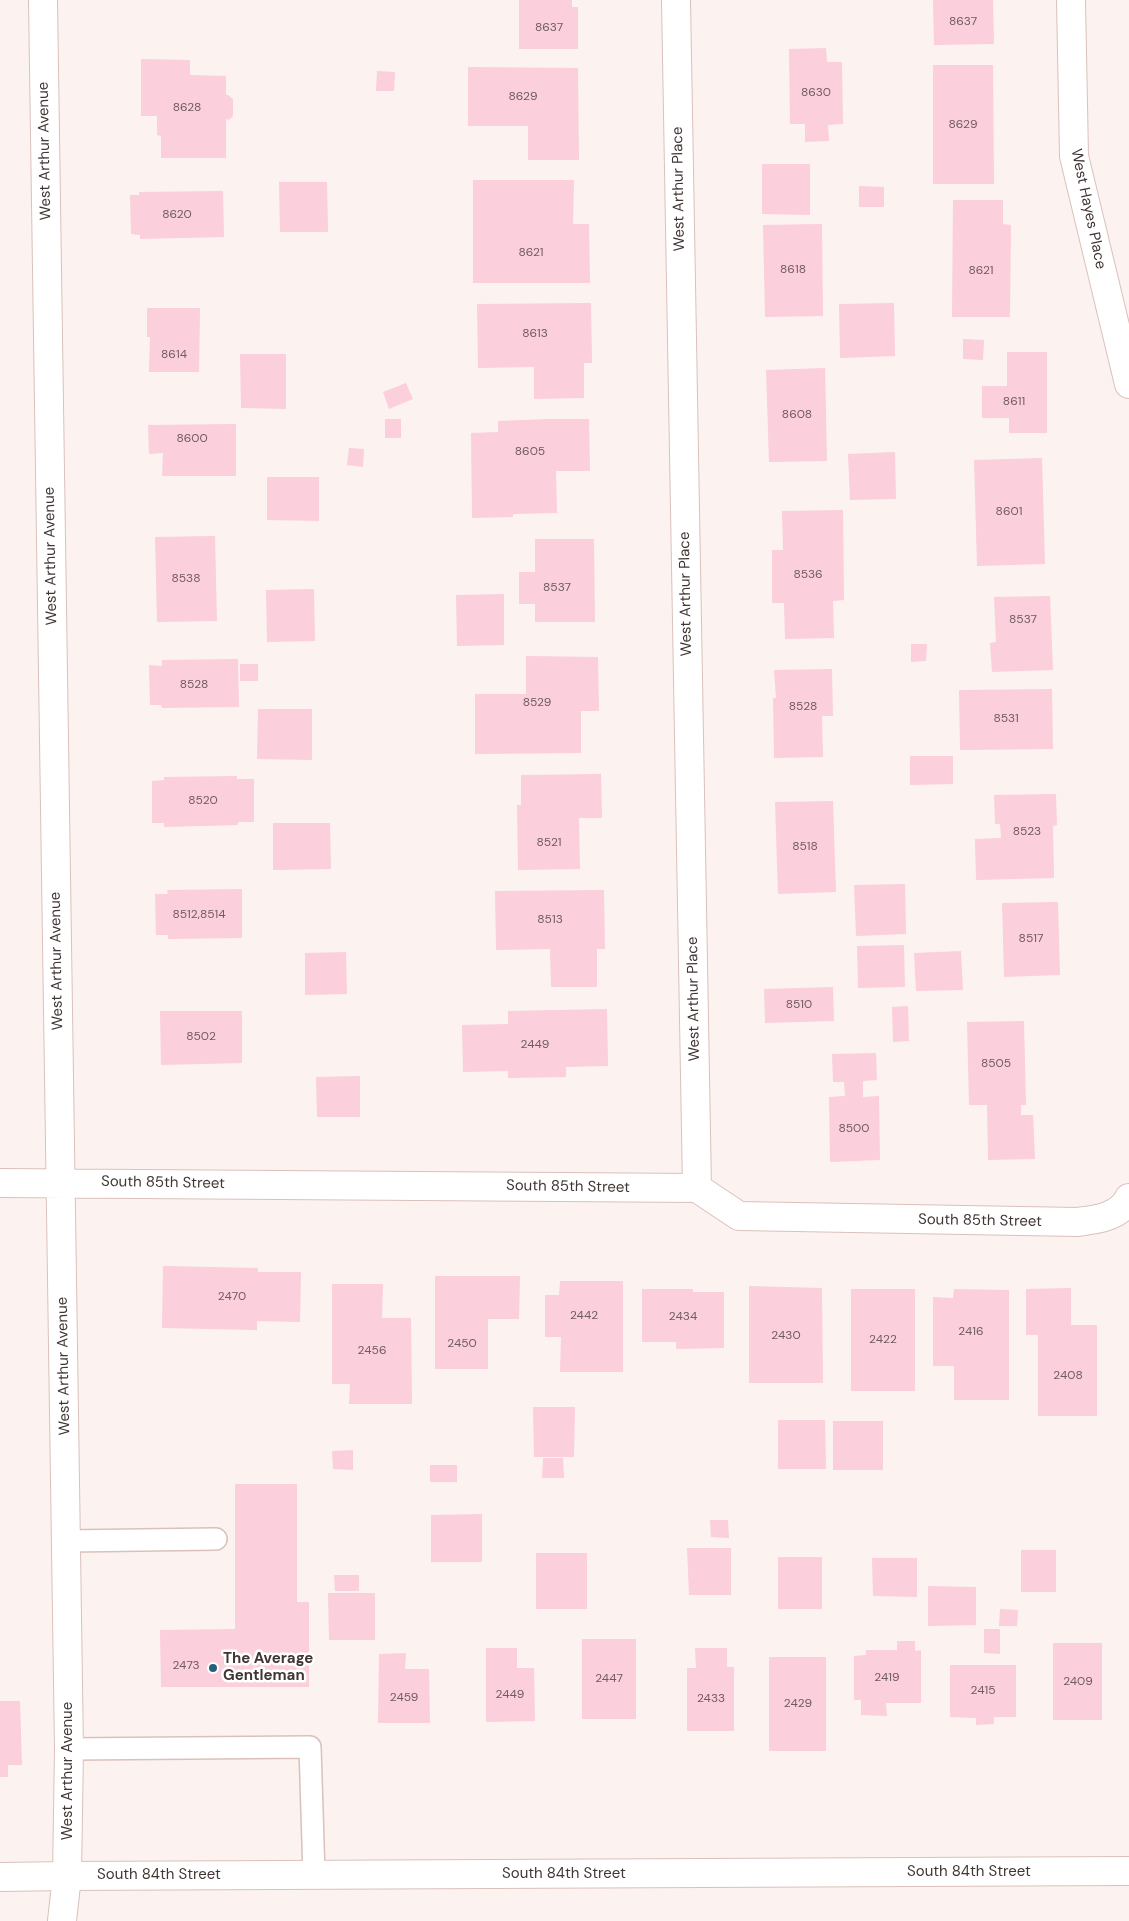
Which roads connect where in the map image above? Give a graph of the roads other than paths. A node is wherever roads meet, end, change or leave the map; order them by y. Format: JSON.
{"nodes":[{"id":1,"x":43,"y":0,"type":"edge"},
{"id":2,"x":676,"y":0,"type":"edge"},
{"id":3,"x":1071,"y":0,"type":"edge"},
{"id":4,"x":1129,"y":384,"type":"edge"},
{"id":5,"x":60,"y":1182,"type":"junction"},
{"id":6,"x":0,"y":1183,"type":"edge"},
{"id":7,"x":697,"y":1188,"type":"junction"},
{"id":8,"x":1127,"y":1202,"type":"edge"},
{"id":9,"x":216,"y":1539,"type":"dead end"},
{"id":10,"x":67,"y":1540,"type":"junction"},
{"id":11,"x":69,"y":1749,"type":"junction"},
{"id":12,"x":1129,"y":1871,"type":"edge"},
{"id":13,"x":314,"y":1875,"type":"junction"},
{"id":14,"x":67,"y":1876,"type":"junction"},
{"id":15,"x":0,"y":1877,"type":"edge"},
{"id":16,"x":62,"y":1921,"type":"edge"}],
"edges":[{"from":1,"to":5,"type":"street","name":"West Arthur Avenue"},
{"from":2,"to":7,"type":"street","name":"West Arthur Place"},
{"from":3,"to":4,"type":"street","name":"West Hayes Place"},
{"from":5,"to":6,"type":"street","name":"South 85th Street"},
{"from":5,"to":7,"type":"street","name":"South 85th Street"},
{"from":5,"to":10,"type":"street","name":"West Arthur Avenue"},
{"from":7,"to":8,"type":"street","name":"South 85th Street"},
{"from":9,"to":10,"type":"lane"},
{"from":10,"to":11,"type":"street","name":"West Arthur Avenue"},
{"from":11,"to":13,"type":"lane"},
{"from":11,"to":14,"type":"street","name":"West Arthur Avenue"},
{"from":12,"to":13,"type":"street","name":"South 84th Street"},
{"from":13,"to":14,"type":"street","name":"South 84th Street"},
{"from":14,"to":15,"type":"street","name":"South 84th Street"},
{"from":14,"to":16,"type":"street","name":"West Arthur Avenue"}]}
